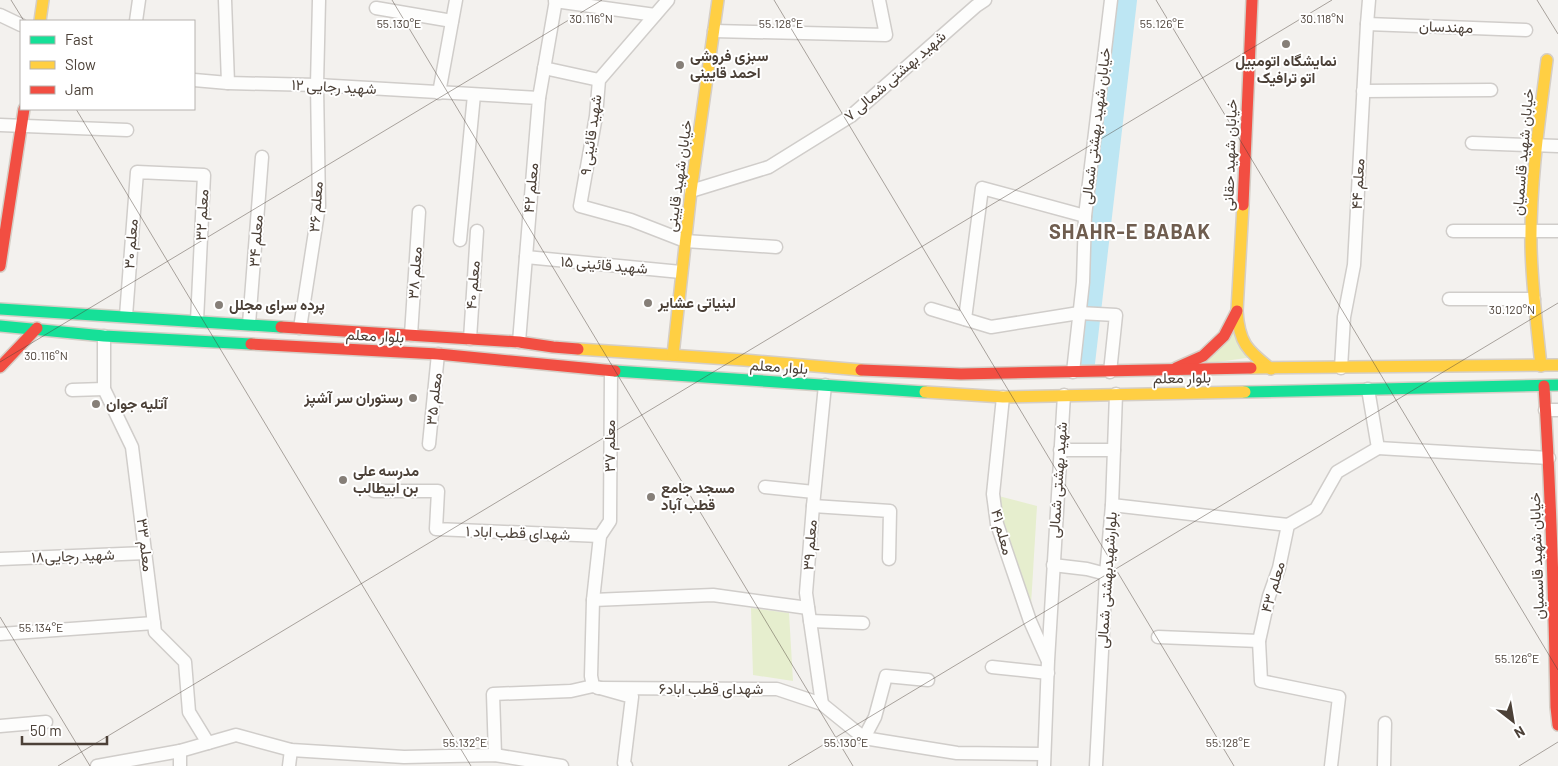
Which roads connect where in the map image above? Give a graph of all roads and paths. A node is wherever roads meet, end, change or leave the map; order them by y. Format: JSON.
{"nodes":[{"id":1,"x":43,"y":0,"type":"edge"},
{"id":2,"x":139,"y":0,"type":"edge"},
{"id":3,"x":225,"y":0,"type":"edge"},
{"id":4,"x":319,"y":0,"type":"edge"},
{"id":5,"x":456,"y":0,"type":"edge"},
{"id":6,"x":556,"y":0,"type":"edge"},
{"id":7,"x":668,"y":0,"type":"edge"},
{"id":8,"x":718,"y":0,"type":"edge"},
{"id":9,"x":879,"y":0,"type":"edge"},
{"id":10,"x":985,"y":0,"type":"edge"},
{"id":11,"x":1111,"y":0,"type":"edge"},
{"id":12,"x":1252,"y":0,"type":"edge"},
{"id":13,"x":1369,"y":0,"type":"edge"},
{"id":14,"x":376,"y":8,"type":"dead end"},
{"id":15,"x":655,"y":15,"type":"junction"},
{"id":16,"x":1,"y":18,"type":"edge"},
{"id":17,"x":40,"y":20,"type":"edge"},
{"id":18,"x":136,"y":20,"type":"edge"},
{"id":19,"x":452,"y":21,"type":"junction"},
{"id":20,"x":1367,"y":24,"type":"junction"},
{"id":21,"x":20,"y":25,"type":"edge"},
{"id":22,"x":1526,"y":30,"type":"dead end"},
{"id":23,"x":714,"y":31,"type":"junction"},
{"id":24,"x":1547,"y":60,"type":"dead end"},
{"id":25,"x":544,"y":68,"type":"junction"},
{"id":26,"x":195,"y":80,"type":"edge"},
{"id":27,"x":599,"y":80,"type":"junction"},
{"id":28,"x":228,"y":83,"type":"junction"},
{"id":29,"x":317,"y":85,"type":"junction"},
{"id":30,"x":1490,"y":90,"type":"dead end"},
{"id":31,"x":1363,"y":91,"type":"junction"},
{"id":32,"x":439,"y":93,"type":"junction"},
{"id":33,"x":474,"y":95,"type":"junction"},
{"id":34,"x":538,"y":98,"type":"junction"},
{"id":35,"x":24,"y":110,"type":"edge"},
{"id":36,"x":0,"y":125,"type":"edge"},
{"id":37,"x":21,"y":126,"type":"junction"},
{"id":38,"x":127,"y":130,"type":"dead end"},
{"id":39,"x":1472,"y":143,"type":"dead end"},
{"id":40,"x":1536,"y":146,"type":"junction"},
{"id":41,"x":1558,"y":146,"type":"edge"},
{"id":42,"x":262,"y":157,"type":"dead end"},
{"id":43,"x":137,"y":172,"type":"joint"},
{"id":44,"x":691,"y":190,"type":"junction"},
{"id":45,"x":419,"y":212,"type":"dead end"},
{"id":46,"x":1085,"y":216,"type":"junction"},
{"id":47,"x":476,"y":231,"type":"dead end"},
{"id":48,"x":1453,"y":231,"type":"dead end"},
{"id":49,"x":1531,"y":231,"type":"junction"},
{"id":50,"x":1558,"y":231,"type":"edge"},
{"id":51,"x":460,"y":240,"type":"dead end"},
{"id":52,"x":685,"y":241,"type":"junction"},
{"id":53,"x":776,"y":247,"type":"dead end"},
{"id":54,"x":526,"y":258,"type":"junction"},
{"id":55,"x":0,"y":266,"type":"edge"},
{"id":56,"x":681,"y":272,"type":"junction"},
{"id":57,"x":1449,"y":299,"type":"dead end"},
{"id":58,"x":1534,"y":299,"type":"junction"},
{"id":59,"x":0,"y":308,"type":"edge"},
{"id":60,"x":931,"y":309,"type":"dead end"},
{"id":61,"x":1237,"y":311,"type":"junction"},
{"id":62,"x":1079,"y":313,"type":"junction"},
{"id":63,"x":126,"y":316,"type":"junction"},
{"id":64,"x":965,"y":319,"type":"junction"},
{"id":65,"x":197,"y":321,"type":"junction"},
{"id":66,"x":249,"y":324,"type":"junction"},
{"id":67,"x":0,"y":326,"type":"edge"},
{"id":68,"x":37,"y":328,"type":"junction"},
{"id":69,"x":300,"y":328,"type":"junction"},
{"id":70,"x":411,"y":335,"type":"junction"},
{"id":71,"x":104,"y":336,"type":"junction"},
{"id":72,"x":470,"y":338,"type":"junction"},
{"id":73,"x":519,"y":342,"type":"junction"},
{"id":74,"x":553,"y":347,"type":"junction"},
{"id":75,"x":438,"y":354,"type":"junction"},
{"id":76,"x":673,"y":355,"type":"junction"},
{"id":77,"x":1558,"y":365,"type":"edge"},
{"id":78,"x":554,"y":366,"type":"junction"},
{"id":79,"x":1541,"y":366,"type":"junction"},
{"id":80,"x":0,"y":368,"type":"edge"},
{"id":81,"x":1271,"y":368,"type":"junction"},
{"id":82,"x":1341,"y":368,"type":"junction"},
{"id":83,"x":1174,"y":369,"type":"junction"},
{"id":84,"x":847,"y":370,"type":"junction"},
{"id":85,"x":611,"y":371,"type":"junction"},
{"id":86,"x":1073,"y":372,"type":"junction"},
{"id":87,"x":1110,"y":372,"type":"junction"},
{"id":88,"x":825,"y":385,"type":"junction"},
{"id":89,"x":1558,"y":385,"type":"edge"},
{"id":90,"x":845,"y":386,"type":"junction"},
{"id":91,"x":1544,"y":386,"type":"junction"},
{"id":92,"x":104,"y":389,"type":"junction"},
{"id":93,"x":1368,"y":389,"type":"junction"},
{"id":94,"x":72,"y":390,"type":"dead end"},
{"id":95,"x":1116,"y":394,"type":"junction"},
{"id":96,"x":1064,"y":395,"type":"junction"},
{"id":97,"x":1003,"y":397,"type":"junction"},
{"id":98,"x":1552,"y":410,"type":"edge"},
{"id":99,"x":429,"y":444,"type":"dead end"},
{"id":100,"x":1378,"y":448,"type":"junction"},
{"id":101,"x":1060,"y":450,"type":"junction"},
{"id":102,"x":1114,"y":450,"type":"junction"},
{"id":103,"x":1549,"y":458,"type":"junction"},
{"id":104,"x":765,"y":487,"type":"dead end"},
{"id":105,"x":374,"y":491,"type":"dead end"},
{"id":106,"x":814,"y":492,"type":"junction"},
{"id":107,"x":1112,"y":505,"type":"junction"},
{"id":108,"x":813,"y":506,"type":"junction"},
{"id":109,"x":1288,"y":525,"type":"junction"},
{"id":110,"x":600,"y":536,"type":"junction"},
{"id":111,"x":146,"y":553,"type":"junction"},
{"id":112,"x":0,"y":559,"type":"edge"},
{"id":113,"x":889,"y":559,"type":"dead end"},
{"id":114,"x":1556,"y":561,"type":"edge"},
{"id":115,"x":1058,"y":566,"type":"junction"},
{"id":116,"x":1106,"y":574,"type":"junction"},
{"id":117,"x":594,"y":600,"type":"junction"},
{"id":118,"x":808,"y":608,"type":"junction"},
{"id":119,"x":810,"y":621,"type":"junction"},
{"id":120,"x":863,"y":622,"type":"dead end"},
{"id":121,"x":154,"y":623,"type":"junction"},
{"id":122,"x":0,"y":634,"type":"edge"},
{"id":123,"x":1158,"y":637,"type":"dead end"},
{"id":124,"x":1259,"y":642,"type":"junction"},
{"id":125,"x":992,"y":667,"type":"dead end"},
{"id":126,"x":1048,"y":667,"type":"junction"},
{"id":127,"x":928,"y":680,"type":"dead end"},
{"id":128,"x":595,"y":687,"type":"junction"},
{"id":129,"x":822,"y":704,"type":"junction"},
{"id":130,"x":1557,"y":707,"type":"edge"},
{"id":131,"x":46,"y":722,"type":"dead end"},
{"id":132,"x":1385,"y":723,"type":"dead end"},
{"id":133,"x":1558,"y":725,"type":"edge"},
{"id":134,"x":0,"y":726,"type":"edge"},
{"id":135,"x":864,"y":738,"type":"junction"},
{"id":136,"x":208,"y":743,"type":"junction"},
{"id":137,"x":291,"y":750,"type":"junction"},
{"id":138,"x":180,"y":751,"type":"junction"},
{"id":139,"x":495,"y":755,"type":"junction"},
{"id":140,"x":957,"y":760,"type":"edge"},
{"id":141,"x":1044,"y":760,"type":"edge"},
{"id":142,"x":474,"y":761,"type":"edge"},
{"id":143,"x":96,"y":766,"type":"edge"},
{"id":144,"x":180,"y":766,"type":"edge"},
{"id":145,"x":289,"y":766,"type":"edge"},
{"id":146,"x":562,"y":766,"type":"edge"},
{"id":147,"x":626,"y":766,"type":"edge"},
{"id":148,"x":1096,"y":766,"type":"edge"},
{"id":149,"x":1331,"y":766,"type":"edge"},
{"id":150,"x":1384,"y":766,"type":"edge"}],
"edges":[{"from":1,"to":17,"type":"main road"},
{"from":2,"to":18,"type":"street"},
{"from":3,"to":28,"type":"street"},
{"from":4,"to":29,"type":"street","name":"معلم ۳۶"},
{"from":5,"to":19,"type":"street"},
{"from":6,"to":15,"type":"street"},
{"from":6,"to":25,"type":"street","name":"معلم ۴۲"},
{"from":7,"to":15,"type":"street","name":"شهید قائینی ۹"},
{"from":8,"to":23,"type":"main road","name":"خیابان شهید قایینی"},
{"from":9,"to":23,"type":"street"},
{"from":10,"to":44,"type":"street","name":"شهید بهشتی شمالی ۷"},
{"from":11,"to":46,"type":"street","name":"خیابان شهید بهشتی شمالی"},
{"from":12,"to":61,"type":"main road","name":"خیابان شهید حقانی"},
{"from":13,"to":20,"type":"street","name":"معلم ۴۴"},
{"from":14,"to":19,"type":"street"},
{"from":15,"to":27,"type":"street","name":"شهید قائینی ۹"},
{"from":16,"to":21,"type":"street"},
{"from":19,"to":32,"type":"street"},
{"from":20,"to":22,"type":"street","name":"مهندسان"},
{"from":20,"to":31,"type":"street","name":"معلم ۴۴"},
{"from":23,"to":44,"type":"main road","name":"خیابان شهید قایینی"},
{"from":24,"to":40,"type":"main road","name":"خیابان شهید قاسمیان"},
{"from":25,"to":27,"type":"street"},
{"from":25,"to":34,"type":"street","name":"معلم ۴۲"},
{"from":26,"to":28,"type":"street","name":"شهید رجایی ۱۲"},
{"from":27,"to":52,"type":"street","name":"شهید قائینی ۹"},
{"from":28,"to":29,"type":"street","name":"شهید رجایی ۱۲"},
{"from":29,"to":32,"type":"street","name":"شهید رجایی ۱۲"},
{"from":29,"to":69,"type":"street","name":"معلم ۳۶"},
{"from":30,"to":31,"type":"street"},
{"from":31,"to":82,"type":"street","name":"معلم ۴۴"},
{"from":32,"to":33,"type":"street","name":"شهید رجایی ۱۲"},
{"from":33,"to":34,"type":"street"},
{"from":33,"to":51,"type":"street"},
{"from":34,"to":54,"type":"street","name":"معلم ۴۲"},
{"from":35,"to":37,"type":"main road"},
{"from":36,"to":37,"type":"street"},
{"from":37,"to":38,"type":"street"},
{"from":37,"to":55,"type":"main road"},
{"from":39,"to":40,"type":"street"},
{"from":40,"to":41,"type":"street"},
{"from":40,"to":49,"type":"main road","name":"خیابان شهید قاسمیان"},
{"from":42,"to":66,"type":"street","name":"معلم ۳۴"},
{"from":43,"to":63,"type":"street","name":"معلم ۳۰"},
{"from":43,"to":65,"type":"street","name":"معلم ۳۲"},
{"from":44,"to":52,"type":"main road","name":"خیابان شهید قایینی"},
{"from":45,"to":70,"type":"street","name":"معلم ۳۸"},
{"from":46,"to":62,"type":"street","name":"خیابان شهید بهشتی شمالی"},
{"from":46,"to":64,"type":"street"},
{"from":47,"to":72,"type":"street","name":"معلم ۴۰"},
{"from":48,"to":49,"type":"street"},
{"from":49,"to":50,"type":"street"},
{"from":49,"to":58,"type":"main road","name":"خیابان شهید قاسمیان"},
{"from":52,"to":53,"type":"street"},
{"from":52,"to":56,"type":"main road","name":"خیابان شهید قایینی"},
{"from":54,"to":56,"type":"street","name":"شهید قائینی ۱۵"},
{"from":54,"to":73,"type":"street","name":"معلم ۴۲"},
{"from":56,"to":76,"type":"main road","name":"خیابان شهید قایینی"},
{"from":57,"to":58,"type":"street"},
{"from":58,"to":79,"type":"main road","name":"خیابان شهید قاسمیان"},
{"from":59,"to":63,"type":"main road","name":"بلوار معلم"},
{"from":60,"to":64,"type":"street"},
{"from":61,"to":81,"type":"main road"},
{"from":61,"to":83,"type":"main road"},
{"from":62,"to":64,"type":"street"},
{"from":62,"to":86,"type":"street","name":"خیابان شهید بهشتی شمالی"},
{"from":62,"to":87,"type":"street"},
{"from":63,"to":65,"type":"main road","name":"بلوار معلم"},
{"from":65,"to":66,"type":"main road","name":"بلوار معلم"},
{"from":66,"to":69,"type":"main road","name":"بلوار معلم"},
{"from":67,"to":68,"type":"main road","name":"بلوار معلم"},
{"from":68,"to":71,"type":"main road","name":"بلوار معلم"},
{"from":68,"to":80,"type":"main road"},
{"from":69,"to":70,"type":"main road","name":"بلوار معلم"},
{"from":70,"to":72,"type":"main road","name":"بلوار معلم"},
{"from":71,"to":75,"type":"main road","name":"بلوار معلم"},
{"from":71,"to":92,"type":"street","name":"معلم ۳۳"},
{"from":72,"to":73,"type":"main road","name":"بلوار معلم"},
{"from":73,"to":74,"type":"main road","name":"بلوار معلم"},
{"from":74,"to":76,"type":"main road","name":"بلوار معلم"},
{"from":74,"to":78,"type":"main road"},
{"from":75,"to":78,"type":"main road","name":"بلوار معلم"},
{"from":75,"to":99,"type":"street","name":"معلم ۳۵"},
{"from":76,"to":84,"type":"main road","name":"بلوار معلم"},
{"from":77,"to":79,"type":"main road","name":"بلوار معلم"},
{"from":78,"to":85,"type":"main road","name":"بلوار معلم"},
{"from":79,"to":82,"type":"main road","name":"بلوار معلم"},
{"from":79,"to":91,"type":"main road","name":"خیابان شهید قاسمیان"},
{"from":81,"to":82,"type":"main road","name":"بلوار معلم"},
{"from":81,"to":83,"type":"main road","name":"بلوار معلم"},
{"from":83,"to":87,"type":"main road","name":"بلوار معلم"},
{"from":84,"to":86,"type":"main road","name":"بلوار معلم"},
{"from":84,"to":90,"type":"main road"},
{"from":85,"to":88,"type":"main road","name":"بلوار معلم"},
{"from":85,"to":110,"type":"street","name":"معلم ۳۷"},
{"from":86,"to":87,"type":"main road","name":"بلوار معلم"},
{"from":88,"to":90,"type":"main road","name":"بلوار معلم"},
{"from":88,"to":106,"type":"street","name":"معلم ۳۹"},
{"from":89,"to":91,"type":"main road","name":"بلوار معلم"},
{"from":90,"to":97,"type":"main road","name":"بلوار معلم"},
{"from":91,"to":93,"type":"main road","name":"بلوار معلم"},
{"from":91,"to":98,"type":"main road","name":"خیابان شهید قاسمیان"},
{"from":92,"to":94,"type":"street"},
{"from":92,"to":111,"type":"street","name":"معلم ۳۳"},
{"from":93,"to":95,"type":"main road","name":"بلوار معلم"},
{"from":93,"to":100,"type":"street"},
{"from":95,"to":96,"type":"main road","name":"بلوار معلم"},
{"from":95,"to":102,"type":"street","name":"بلوارشهیدبهشتی شمالی"},
{"from":96,"to":97,"type":"main road","name":"بلوار معلم"},
{"from":96,"to":101,"type":"street","name":"شهید بهشتی شمالی"},
{"from":97,"to":126,"type":"street","name":"معلم ۴۱"},
{"from":98,"to":103,"type":"main road","name":"خیابان شهید قاسمیان"},
{"from":100,"to":103,"type":"street"},
{"from":100,"to":109,"type":"street"},
{"from":101,"to":102,"type":"street"},
{"from":101,"to":115,"type":"street","name":"شهید بهشتی شمالی"},
{"from":102,"to":107,"type":"street","name":"بلوارشهیدبهشتی شمالی"},
{"from":103,"to":114,"type":"main road","name":"خیابان شهید قاسمیان"},
{"from":104,"to":106,"type":"street"},
{"from":105,"to":110,"type":"street","name":"شهدای قطب اباد ۱"},
{"from":106,"to":108,"type":"street","name":"معلم ۳۹"},
{"from":107,"to":109,"type":"street"},
{"from":107,"to":116,"type":"street","name":"بلوارشهیدبهشتی شمالی"},
{"from":108,"to":113,"type":"street"},
{"from":108,"to":118,"type":"street","name":"معلم ۳۹"},
{"from":109,"to":124,"type":"street","name":"معلم ۴۳"},
{"from":110,"to":117,"type":"street"},
{"from":111,"to":112,"type":"street","name":"شهید رجایی۱۸"},
{"from":111,"to":121,"type":"street","name":"معلم ۳۳"},
{"from":114,"to":130,"type":"main road","name":"خیابان شهید قاسمیان"},
{"from":115,"to":116,"type":"street"},
{"from":115,"to":126,"type":"street"},
{"from":116,"to":148,"type":"street","name":"بلوارشهیدبهشتی شمالی"},
{"from":117,"to":118,"type":"street"},
{"from":117,"to":128,"type":"street"},
{"from":118,"to":119,"type":"street","name":"معلم ۳۹"},
{"from":119,"to":120,"type":"street"},
{"from":119,"to":129,"type":"street","name":"معلم ۳۹"},
{"from":121,"to":122,"type":"street"},
{"from":121,"to":136,"type":"street","name":"معلم ۳۳"},
{"from":123,"to":124,"type":"street"},
{"from":124,"to":149,"type":"street","name":"معلم ۴۳"},
{"from":125,"to":126,"type":"street"},
{"from":126,"to":141,"type":"street"},
{"from":127,"to":135,"type":"street"},
{"from":128,"to":129,"type":"street","name":"شهدای قطب اباد۶"},
{"from":128,"to":139,"type":"street"},
{"from":128,"to":147,"type":"street"},
{"from":129,"to":135,"type":"street"},
{"from":130,"to":133,"type":"main road","name":"خیابان شهید قاسمیان"},
{"from":131,"to":134,"type":"street"},
{"from":132,"to":150,"type":"street"},
{"from":135,"to":140,"type":"street"},
{"from":136,"to":137,"type":"street"},
{"from":136,"to":138,"type":"street"},
{"from":137,"to":142,"type":"street"},
{"from":137,"to":145,"type":"street"},
{"from":138,"to":143,"type":"street"},
{"from":138,"to":144,"type":"street"},
{"from":139,"to":142,"type":"street"},
{"from":139,"to":146,"type":"street"},
{"from":140,"to":141,"type":"street"}]}
